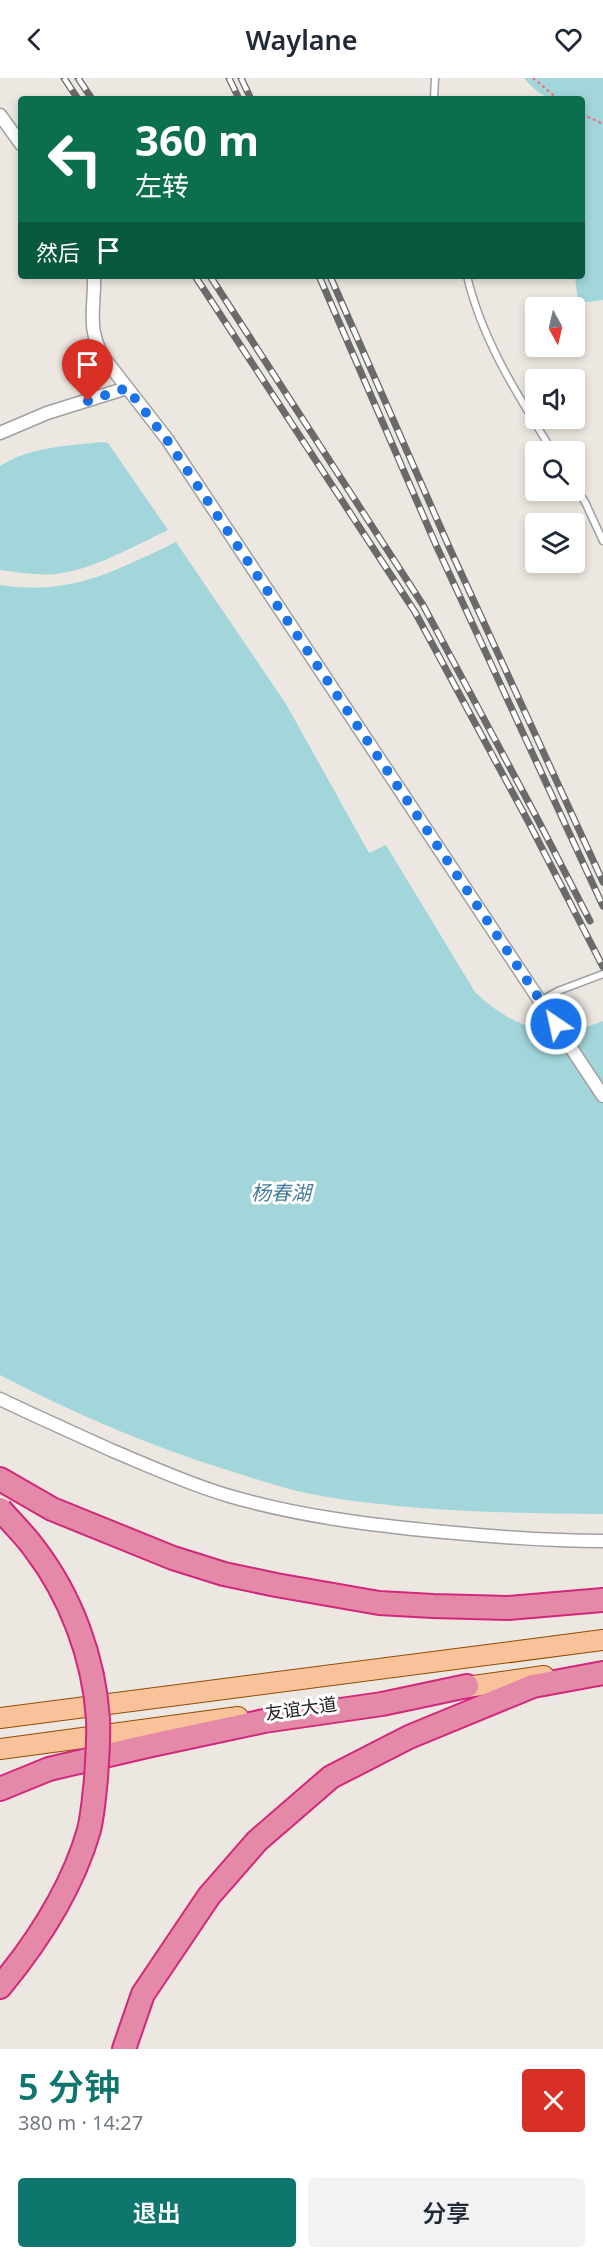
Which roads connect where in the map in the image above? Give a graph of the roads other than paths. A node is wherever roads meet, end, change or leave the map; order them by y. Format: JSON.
{"nodes":[{"id":1,"x":435,"y":78,"type":"edge"},
{"id":2,"x":434,"y":96,"type":"edge"},
{"id":3,"x":0,"y":115,"type":"edge"},
{"id":4,"x":18,"y":140,"type":"edge"},
{"id":5,"x":94,"y":279,"type":"edge"},
{"id":6,"x":468,"y":279,"type":"edge"},
{"id":7,"x":127,"y":388,"type":"junction"},
{"id":8,"x":0,"y":433,"type":"edge"},
{"id":9,"x":546,"y":441,"type":"edge"},
{"id":10,"x":584,"y":501,"type":"edge"},
{"id":11,"x":603,"y":541,"type":"edge"},
{"id":12,"x":603,"y":974,"type":"edge"},
{"id":13,"x":542,"y":1003,"type":"junction"},
{"id":14,"x":603,"y":1095,"type":"edge"},
{"id":15,"x":0,"y":1399,"type":"edge"},
{"id":16,"x":0,"y":1479,"type":"edge"},
{"id":17,"x":0,"y":1509,"type":"edge"},
{"id":18,"x":603,"y":1541,"type":"edge"},
{"id":19,"x":603,"y":1600,"type":"edge"},
{"id":20,"x":603,"y":1640,"type":"edge"},
{"id":21,"x":603,"y":1671,"type":"edge"},
{"id":22,"x":467,"y":1686,"type":"junction"},
{"id":23,"x":0,"y":1718,"type":"edge"},
{"id":24,"x":0,"y":1749,"type":"edge"},
{"id":25,"x":0,"y":1789,"type":"edge"},
{"id":26,"x":0,"y":1987,"type":"edge"},
{"id":27,"x":124,"y":2049,"type":"edge"}],
"edges":[{"from":1,"to":2,"type":"lane"},
{"from":3,"to":4,"type":"street"},
{"from":5,"to":7,"type":"street"},
{"from":6,"to":9,"type":"lane"},
{"from":7,"to":8,"type":"street"},
{"from":7,"to":13,"type":"street"},
{"from":10,"to":11,"type":"lane"},
{"from":12,"to":13,"type":"lane"},
{"from":13,"to":14,"type":"street"},
{"from":15,"to":18,"type":"street"},
{"from":16,"to":19,"type":"highway"},
{"from":17,"to":26,"type":"highway","bridge":true},
{"from":20,"to":23,"type":"main road","name":"友谊大道"},
{"from":21,"to":22,"type":"main road","name":"友谊大道"},
{"from":21,"to":27,"type":"highway"},
{"from":22,"to":24,"type":"main road","name":"友谊大道"},
{"from":22,"to":25,"type":"highway"}]}
